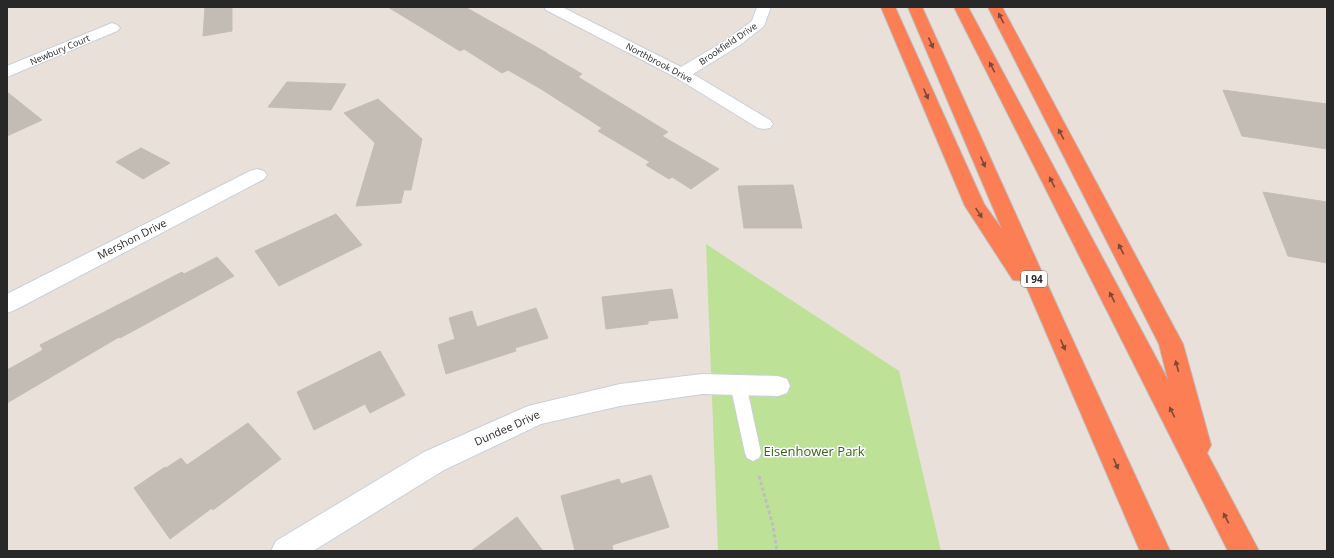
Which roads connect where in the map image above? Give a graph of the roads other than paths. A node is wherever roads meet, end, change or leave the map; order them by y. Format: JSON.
{"nodes":[{"id":1,"x":551,"y":7,"type":"edge"},
{"id":2,"x":764,"y":7,"type":"edge"},
{"id":3,"x":888,"y":7,"type":"edge"},
{"id":4,"x":915,"y":7,"type":"edge"},
{"id":5,"x":961,"y":7,"type":"edge"},
{"id":6,"x":995,"y":7,"type":"edge"},
{"id":7,"x":112,"y":28,"type":"dead end"},
{"id":8,"x":7,"y":72,"type":"edge"},
{"id":9,"x":682,"y":74,"type":"junction"},
{"id":10,"x":764,"y":124,"type":"dead end"},
{"id":11,"x":257,"y":175,"type":"dead end"},
{"id":12,"x":7,"y":304,"type":"edge"},
{"id":13,"x":1052,"y":321,"type":"junction"},
{"id":14,"x":738,"y":384,"type":"junction"},
{"id":15,"x":778,"y":386,"type":"dead end"},
{"id":16,"x":753,"y":453,"type":"road end"},
{"id":17,"x":1209,"y":484,"type":"junction"},
{"id":18,"x":286,"y":551,"type":"edge"},
{"id":19,"x":1155,"y":551,"type":"edge"},
{"id":20,"x":1244,"y":551,"type":"edge"}],
"edges":[{"from":1,"to":9,"type":"street","name":"Northbrook Drive"},
{"from":2,"to":9,"type":"street","name":"Brookfield Drive"},
{"from":3,"to":13,"type":"highway","one_way":true},
{"from":4,"to":13,"type":"highway","number":"I 94","one_way":true},
{"from":17,"to":5,"type":"highway","one_way":true},
{"from":17,"to":6,"type":"highway","one_way":true},
{"from":7,"to":8,"type":"street","name":"Newbury Court"},
{"from":9,"to":10,"type":"street","name":"Northbrook Drive"},
{"from":11,"to":12,"type":"street","name":"Mershon Drive"},
{"from":13,"to":19,"type":"highway","number":"I 94","one_way":true},
{"from":14,"to":15,"type":"street","name":"Dundee Drive"},
{"from":14,"to":16,"type":"lane"},
{"from":14,"to":18,"type":"street","name":"Dundee Drive"},
{"from":20,"to":17,"type":"highway","one_way":true}]}
